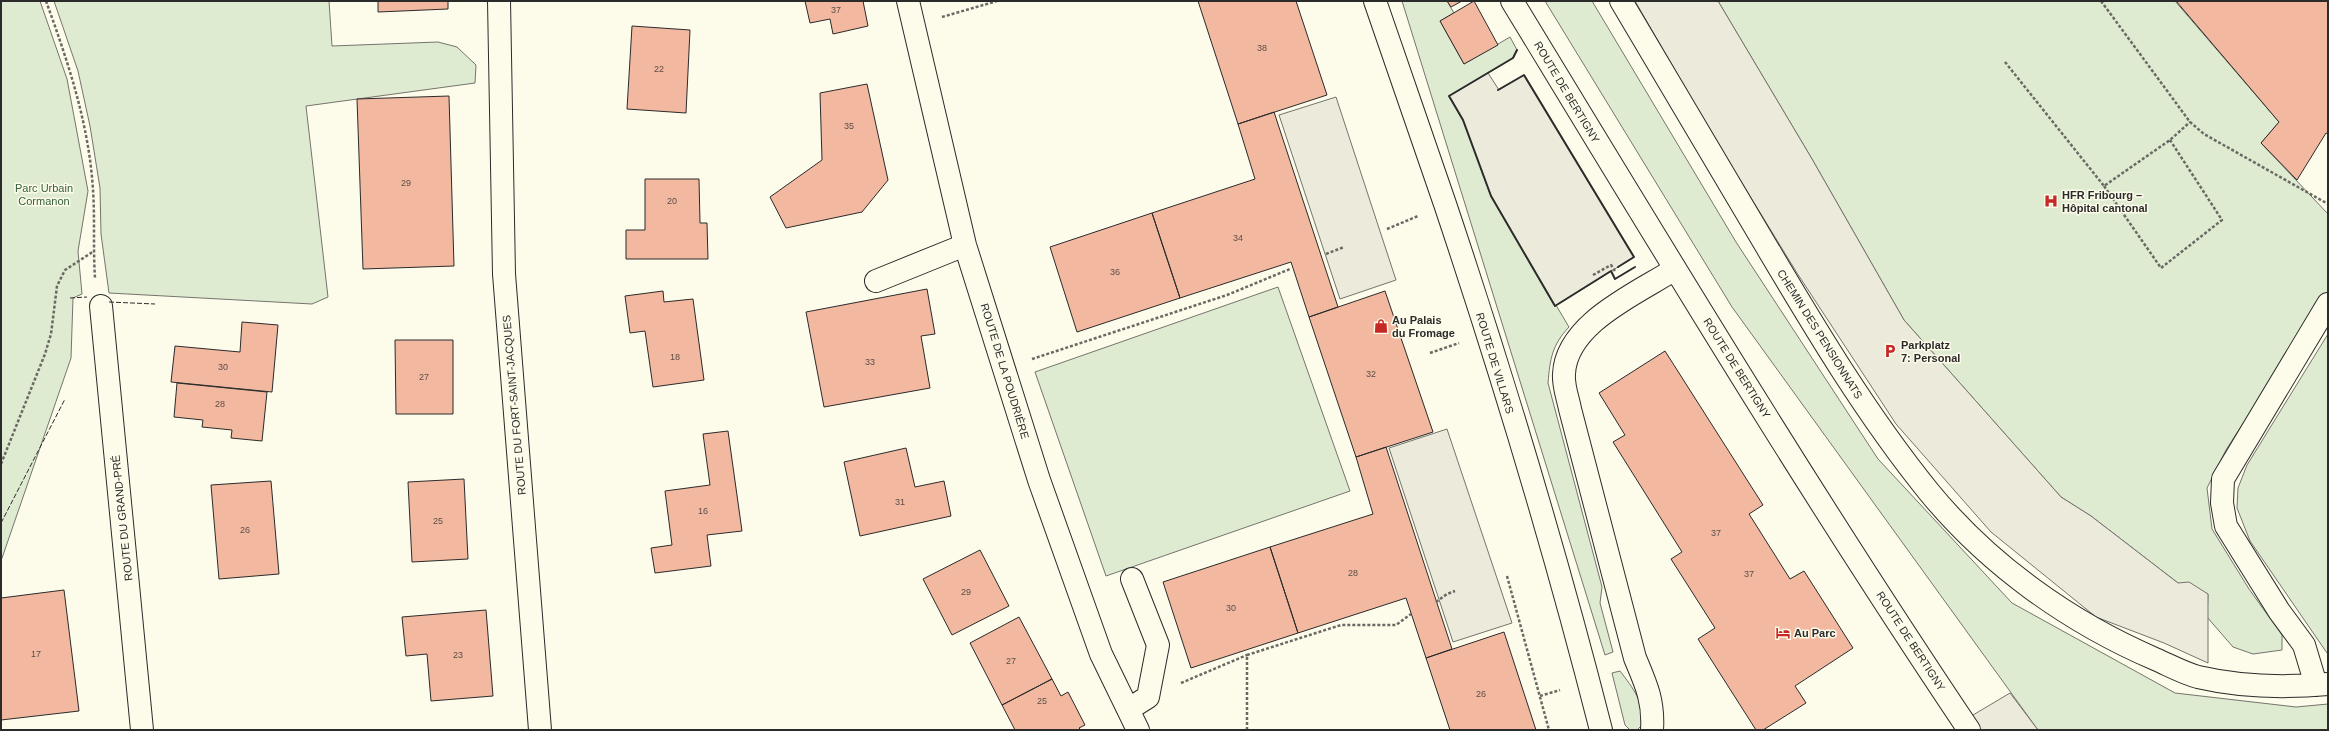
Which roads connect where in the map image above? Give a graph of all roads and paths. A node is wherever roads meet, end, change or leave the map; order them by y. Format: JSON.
{"nodes":[{"id":1,"x":46,"y":1,"type":"edge"},
{"id":2,"x":498,"y":1,"type":"edge"},
{"id":3,"x":908,"y":1,"type":"edge"},
{"id":4,"x":997,"y":1,"type":"edge"},
{"id":5,"x":1375,"y":1,"type":"edge"},
{"id":6,"x":1512,"y":1,"type":"edge"},
{"id":7,"x":1621,"y":1,"type":"edge"},
{"id":8,"x":2101,"y":1,"type":"edge"},
{"id":9,"x":913,"y":26,"type":"junction"},
{"id":10,"x":2005,"y":62,"type":"dead end"},
{"id":11,"x":2190,"y":122,"type":"junction"},
{"id":12,"x":2170,"y":140,"type":"junction"},
{"id":13,"x":2104,"y":186,"type":"junction"},
{"id":14,"x":2328,"y":204,"type":"edge"},
{"id":15,"x":1420,"y":216,"type":"dead end"},
{"id":16,"x":1387,"y":229,"type":"dead end"},
{"id":17,"x":965,"y":245,"type":"junction"},
{"id":18,"x":1344,"y":247,"type":"dead end"},
{"id":19,"x":94,"y":251,"type":"junction"},
{"id":20,"x":1326,"y":254,"type":"dead end"},
{"id":21,"x":1290,"y":269,"type":"dead end"},
{"id":22,"x":1675,"y":269,"type":"junction"},
{"id":23,"x":1621,"y":271,"type":"dead end"},
{"id":24,"x":1593,"y":275,"type":"dead end"},
{"id":25,"x":876,"y":281,"type":"dead end"},
{"id":26,"x":2328,"y":304,"type":"edge"},
{"id":27,"x":101,"y":306,"type":"joint"},
{"id":28,"x":1462,"y":342,"type":"dead end"},
{"id":29,"x":1430,"y":353,"type":"dead end"},
{"id":30,"x":1005,"y":368,"type":"junction"},
{"id":31,"x":1,"y":464,"type":"edge"},
{"id":32,"x":1507,"y":576,"type":"dead end"},
{"id":33,"x":1132,"y":579,"type":"dead end"},
{"id":34,"x":1455,"y":591,"type":"dead end"},
{"id":35,"x":1436,"y":602,"type":"dead end"},
{"id":36,"x":1411,"y":614,"type":"dead end"},
{"id":37,"x":1247,"y":655,"type":"junction"},
{"id":38,"x":2322,"y":685,"type":"edge"},
{"id":39,"x":1563,"y":690,"type":"dead end"},
{"id":40,"x":1540,"y":696,"type":"junction"},
{"id":41,"x":1148,"y":697,"type":"junction"},
{"id":42,"x":1128,"y":708,"type":"junction"},
{"id":43,"x":1964,"y":727,"type":"edge"},
{"id":44,"x":142,"y":730,"type":"edge"},
{"id":45,"x":540,"y":730,"type":"edge"},
{"id":46,"x":1138,"y":730,"type":"edge"},
{"id":47,"x":1247,"y":730,"type":"edge"},
{"id":48,"x":1549,"y":730,"type":"edge"},
{"id":49,"x":1601,"y":730,"type":"edge"},
{"id":50,"x":1652,"y":730,"type":"edge"}],
"edges":[{"from":1,"to":19,"type":"path"},
{"from":2,"to":45,"type":"street","name":"ROUTE DU FORT-SAINT-JACQUES"},
{"from":3,"to":9,"type":"street","name":"ROUTE DE LA POUDRIÈRE"},
{"from":4,"to":9,"type":"path"},
{"from":5,"to":49,"type":"street","name":"ROUTE DE VILLARS"},
{"from":6,"to":22,"type":"street","name":"ROUTE DE BERTIGNY"},
{"from":7,"to":38,"type":"street","name":"CHEMIN DES PENSIONNATS"},
{"from":8,"to":11,"type":"path"},
{"from":9,"to":17,"type":"street","name":"ROUTE DE LA POUDRIÈRE"},
{"from":10,"to":13,"type":"path"},
{"from":11,"to":12,"type":"path"},
{"from":11,"to":14,"type":"path"},
{"from":12,"to":13,"type":"path"},
{"from":12,"to":13,"type":"path"},
{"from":15,"to":16,"type":"path"},
{"from":17,"to":25,"type":"street"},
{"from":17,"to":30,"type":"street","name":"ROUTE DE LA POUDRIÈRE"},
{"from":18,"to":20,"type":"path"},
{"from":19,"to":27,"type":"path"},
{"from":19,"to":31,"type":"path"},
{"from":21,"to":30,"type":"path"},
{"from":22,"to":43,"type":"street","name":"ROUTE DE BERTIGNY"},
{"from":22,"to":50,"type":"street"},
{"from":23,"to":24,"type":"path"},
{"from":26,"to":38,"type":"street"},
{"from":27,"to":44,"type":"street","name":"ROUTE DU GRAND-PRÉ"},
{"from":28,"to":29,"type":"path"},
{"from":30,"to":42,"type":"street","name":"ROUTE DE LA POUDRIÈRE"},
{"from":32,"to":40,"type":"path"},
{"from":33,"to":41,"type":"street"},
{"from":34,"to":35,"type":"path"},
{"from":36,"to":37,"type":"path"},
{"from":37,"to":41,"type":"path"},
{"from":37,"to":47,"type":"path"},
{"from":39,"to":40,"type":"path"},
{"from":40,"to":48,"type":"path"},
{"from":41,"to":42,"type":"street"},
{"from":42,"to":46,"type":"street","name":"ROUTE DE LA POUDRIÈRE"}]}
